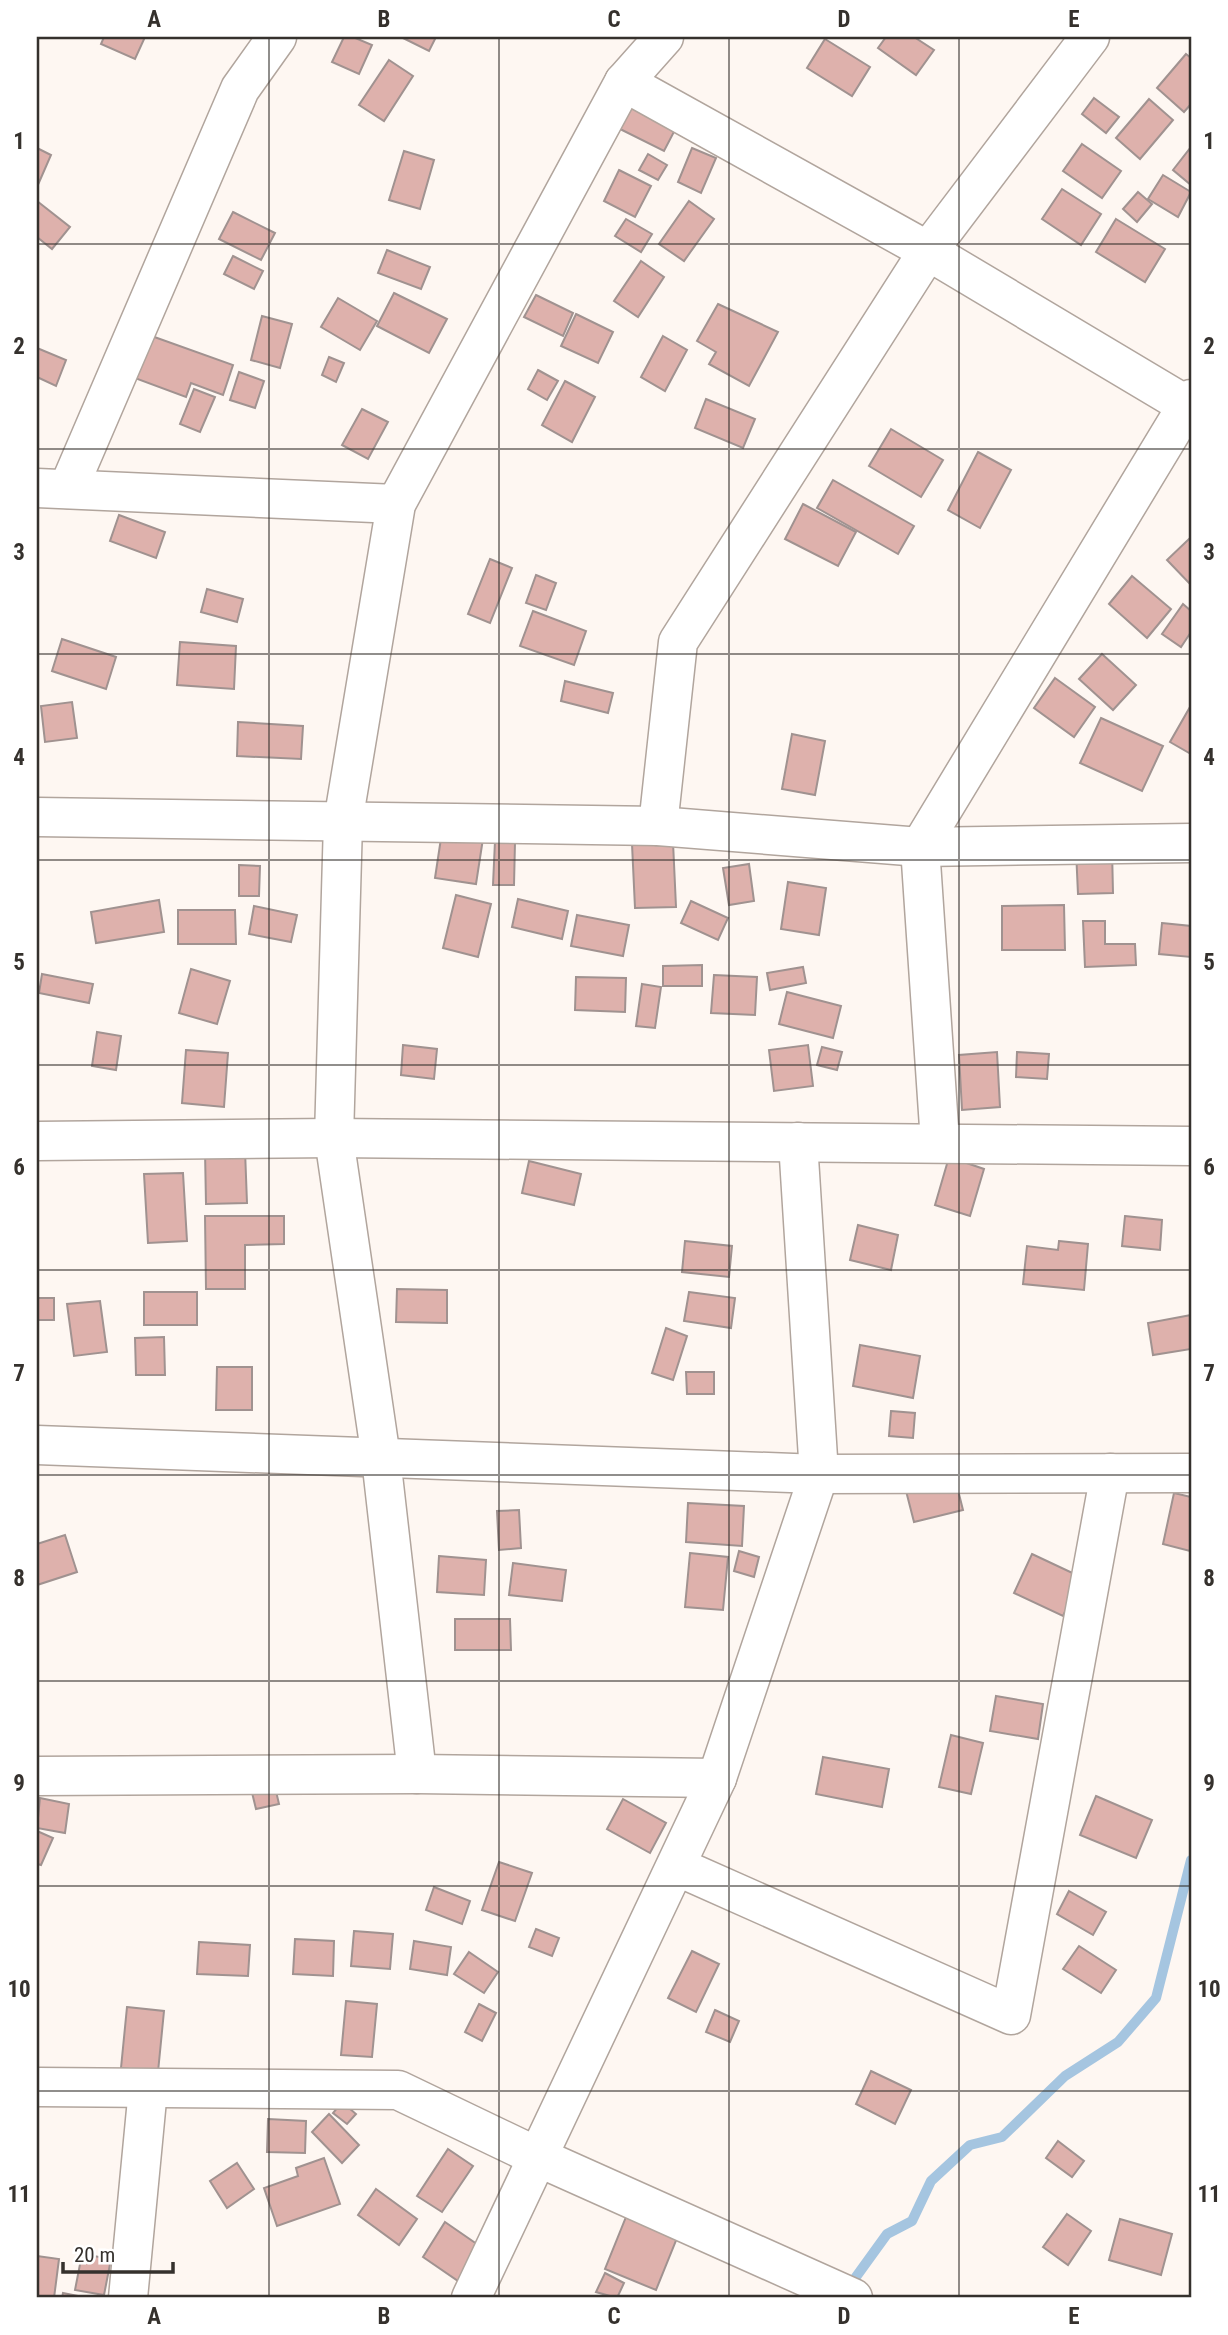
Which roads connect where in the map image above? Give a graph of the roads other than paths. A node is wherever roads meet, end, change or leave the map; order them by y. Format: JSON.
{"nodes":[{"id":1,"x":277,"y":37,"type":"edge"},
{"id":2,"x":664,"y":37,"type":"edge"},
{"id":3,"x":1090,"y":37,"type":"edge"},
{"id":4,"x":624,"y":82,"type":"junction"},
{"id":5,"x":928,"y":251,"type":"junction"},
{"id":6,"x":1190,"y":404,"type":"edge"},
{"id":7,"x":52,"y":489,"type":"edge"},
{"id":8,"x":396,"y":504,"type":"junction"},
{"id":9,"x":37,"y":817,"type":"edge"},
{"id":10,"x":343,"y":822,"type":"junction"},
{"id":11,"x":658,"y":826,"type":"junction"},
{"id":12,"x":1191,"y":843,"type":"edge"},
{"id":13,"x":920,"y":846,"type":"junction"},
{"id":14,"x":334,"y":1138,"type":"junction"},
{"id":15,"x":37,"y":1141,"type":"edge"},
{"id":16,"x":798,"y":1142,"type":"junction"},
{"id":17,"x":940,"y":1142,"type":"junction"},
{"id":18,"x":1191,"y":1146,"type":"edge"},
{"id":19,"x":37,"y":1445,"type":"edge"},
{"id":20,"x":381,"y":1458,"type":"junction"},
{"id":21,"x":1111,"y":1473,"type":"junction"},
{"id":22,"x":1191,"y":1473,"type":"edge"},
{"id":23,"x":819,"y":1474,"type":"junction"},
{"id":24,"x":417,"y":1774,"type":"junction"},
{"id":25,"x":37,"y":1776,"type":"edge"},
{"id":26,"x":717,"y":1778,"type":"junction"},
{"id":27,"x":676,"y":1866,"type":"junction"},
{"id":28,"x":37,"y":2087,"type":"edge"},
{"id":29,"x":148,"y":2089,"type":"junction"},
{"id":30,"x":540,"y":2158,"type":"junction"},
{"id":31,"x":845,"y":2294,"type":"edge"},
{"id":32,"x":128,"y":2298,"type":"edge"},
{"id":33,"x":471,"y":2298,"type":"edge"}],
"edges":[{"from":1,"to":7,"type":"street"},
{"from":2,"to":4,"type":"street"},
{"from":3,"to":5,"type":"street"},
{"from":4,"to":5,"type":"street"},
{"from":4,"to":8,"type":"street"},
{"from":5,"to":6,"type":"street"},
{"from":5,"to":11,"type":"street"},
{"from":6,"to":13,"type":"street"},
{"from":7,"to":8,"type":"street"},
{"from":8,"to":10,"type":"street"},
{"from":9,"to":10,"type":"street"},
{"from":10,"to":11,"type":"street"},
{"from":10,"to":14,"type":"street"},
{"from":11,"to":13,"type":"street"},
{"from":12,"to":13,"type":"street"},
{"from":13,"to":17,"type":"street"},
{"from":14,"to":15,"type":"street"},
{"from":14,"to":16,"type":"street"},
{"from":14,"to":20,"type":"street"},
{"from":16,"to":17,"type":"street"},
{"from":16,"to":23,"type":"street"},
{"from":17,"to":18,"type":"street"},
{"from":19,"to":20,"type":"street"},
{"from":20,"to":23,"type":"street"},
{"from":20,"to":24,"type":"street"},
{"from":21,"to":22,"type":"street"},
{"from":21,"to":23,"type":"street"},
{"from":21,"to":27,"type":"street"},
{"from":23,"to":26,"type":"street"},
{"from":24,"to":25,"type":"street"},
{"from":24,"to":26,"type":"street"},
{"from":26,"to":27,"type":"street"},
{"from":27,"to":30,"type":"street"},
{"from":28,"to":29,"type":"street"},
{"from":29,"to":30,"type":"street"},
{"from":29,"to":32,"type":"street"},
{"from":30,"to":31,"type":"street"},
{"from":30,"to":33,"type":"street"}]}
